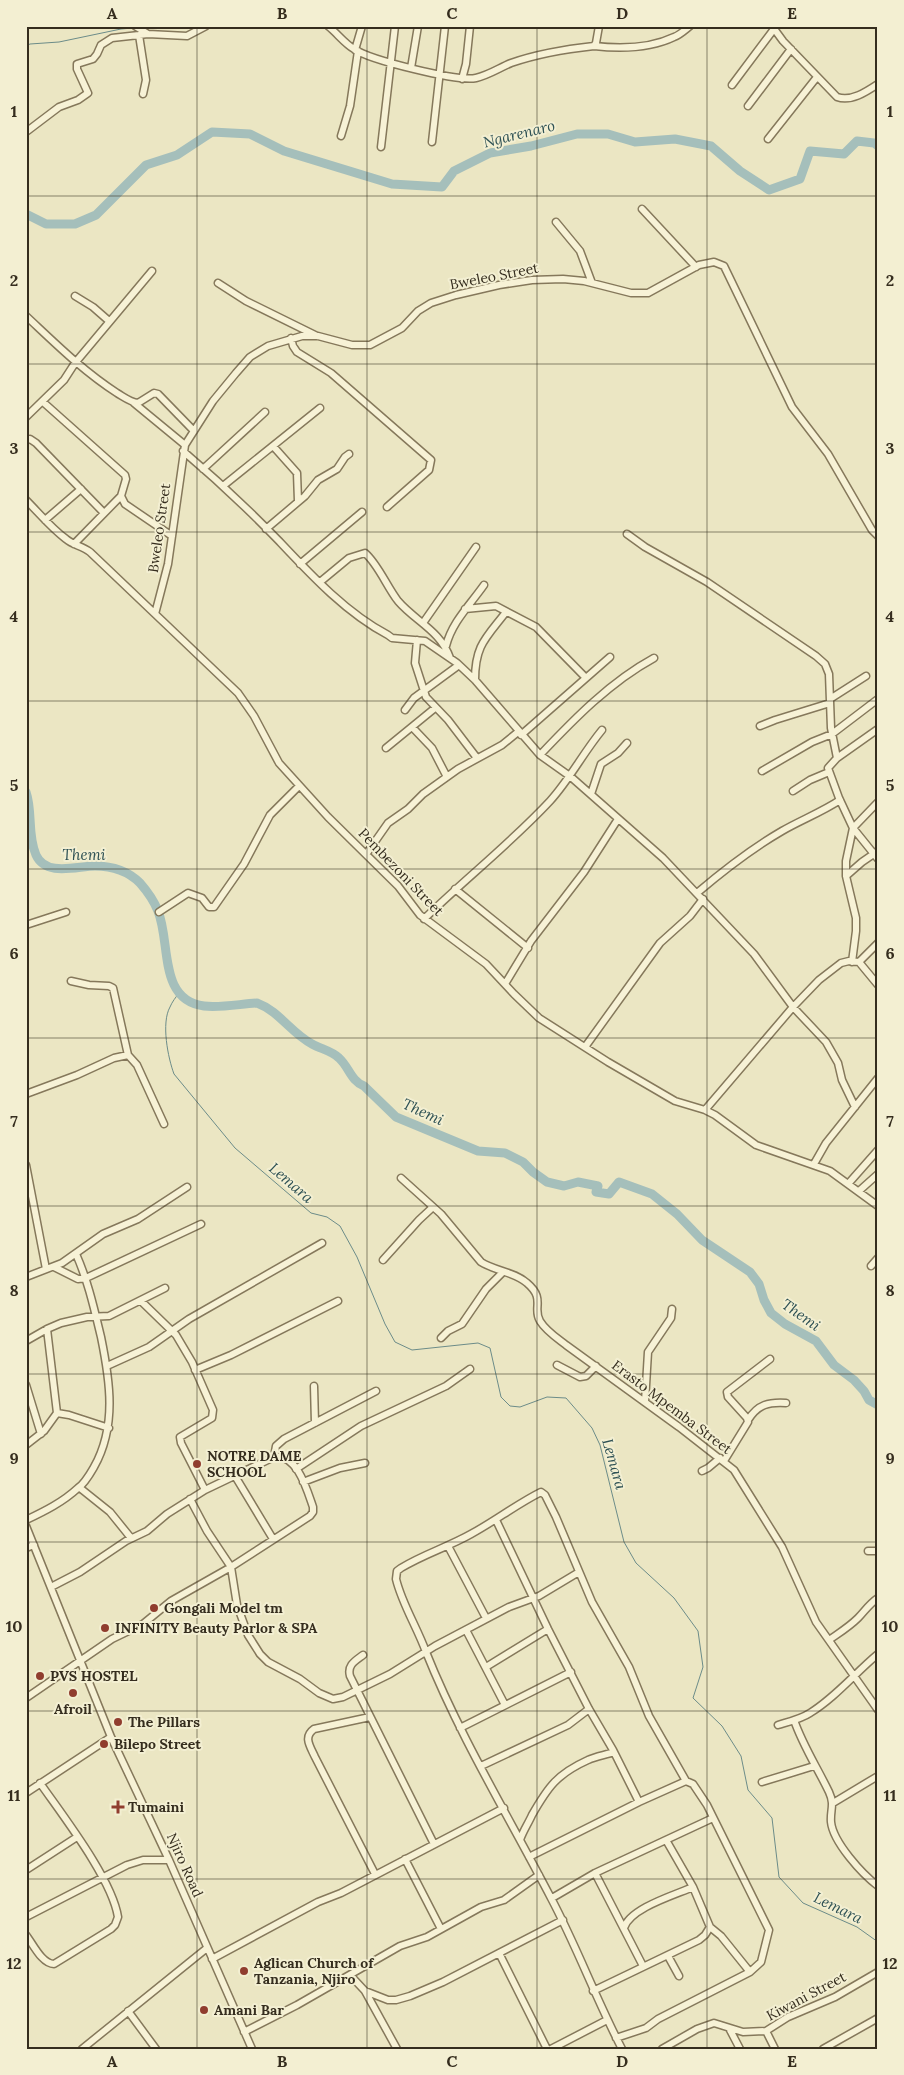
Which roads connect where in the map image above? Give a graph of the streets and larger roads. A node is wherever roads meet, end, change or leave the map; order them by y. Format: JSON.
{"nodes":[{"id":1,"x":135,"y":26,"type":"edge"},
{"id":2,"x":206,"y":26,"type":"edge"},
{"id":3,"x":328,"y":26,"type":"edge"},
{"id":4,"x":362,"y":26,"type":"edge"},
{"id":5,"x":395,"y":26,"type":"edge"},
{"id":6,"x":418,"y":26,"type":"edge"},
{"id":7,"x":445,"y":26,"type":"edge"},
{"id":8,"x":470,"y":26,"type":"edge"},
{"id":9,"x":599,"y":26,"type":"edge"},
{"id":10,"x":690,"y":26,"type":"edge"},
{"id":11,"x":773,"y":28,"type":"edge"},
{"id":12,"x":148,"y":34,"type":"junction"},
{"id":13,"x":139,"y":35,"type":"junction"},
{"id":14,"x":594,"y":46,"type":"junction"},
{"id":15,"x":790,"y":49,"type":"junction"},
{"id":16,"x":356,"y":51,"type":"junction"},
{"id":17,"x":391,"y":62,"type":"junction"},
{"id":18,"x":412,"y":68,"type":"junction"},
{"id":19,"x":438,"y":74,"type":"junction"},
{"id":20,"x":817,"y":77,"type":"junction"},
{"id":21,"x":462,"y":78,"type":"junction"},
{"id":22,"x":878,"y":84,"type":"edge"},
{"id":23,"x":732,"y":85,"type":"dead end"},
{"id":24,"x":143,"y":94,"type":"dead end"},
{"id":25,"x":748,"y":106,"type":"dead end"},
{"id":26,"x":26,"y":132,"type":"edge"},
{"id":27,"x":342,"y":136,"type":"dead end"},
{"id":28,"x":768,"y":139,"type":"dead end"},
{"id":29,"x":432,"y":142,"type":"dead end"},
{"id":30,"x":380,"y":147,"type":"dead end"},
{"id":31,"x":642,"y":209,"type":"dead end"},
{"id":32,"x":556,"y":222,"type":"dead end"},
{"id":33,"x":696,"y":267,"type":"junction"},
{"id":34,"x":152,"y":271,"type":"dead end"},
{"id":35,"x":218,"y":283,"type":"dead end"},
{"id":36,"x":592,"y":283,"type":"junction"},
{"id":37,"x":75,"y":296,"type":"dead end"},
{"id":38,"x":26,"y":316,"type":"edge"},
{"id":39,"x":110,"y":321,"type":"junction"},
{"id":40,"x":318,"y":336,"type":"junction"},
{"id":41,"x":290,"y":338,"type":"junction"},
{"id":42,"x":74,"y":363,"type":"junction"},
{"id":43,"x":43,"y":402,"type":"junction"},
{"id":44,"x":134,"y":403,"type":"junction"},
{"id":45,"x":320,"y":408,"type":"dead end"},
{"id":46,"x":265,"y":412,"type":"dead end"},
{"id":47,"x":26,"y":417,"type":"edge"},
{"id":48,"x":194,"y":431,"type":"junction"},
{"id":49,"x":26,"y":440,"type":"edge"},
{"id":50,"x":273,"y":446,"type":"junction"},
{"id":51,"x":184,"y":448,"type":"junction"},
{"id":52,"x":349,"y":454,"type":"dead end"},
{"id":53,"x":204,"y":468,"type":"junction"},
{"id":54,"x":223,"y":486,"type":"junction"},
{"id":55,"x":81,"y":489,"type":"junction"},
{"id":56,"x":121,"y":496,"type":"junction"},
{"id":57,"x":26,"y":500,"type":"edge"},
{"id":58,"x":298,"y":501,"type":"junction"},
{"id":59,"x":387,"y":507,"type":"dead end"},
{"id":60,"x":362,"y":512,"type":"dead end"},
{"id":61,"x":104,"y":514,"type":"junction"},
{"id":62,"x":45,"y":520,"type":"junction"},
{"id":63,"x":266,"y":529,"type":"junction"},
{"id":64,"x":627,"y":534,"type":"dead end"},
{"id":65,"x":172,"y":536,"type":"junction"},
{"id":66,"x":878,"y":536,"type":"edge"},
{"id":67,"x":74,"y":544,"type":"junction"},
{"id":68,"x":476,"y":547,"type":"dead end"},
{"id":69,"x":300,"y":564,"type":"junction"},
{"id":70,"x":320,"y":582,"type":"junction"},
{"id":71,"x":484,"y":585,"type":"dead end"},
{"id":72,"x":465,"y":609,"type":"junction"},
{"id":73,"x":506,"y":612,"type":"junction"},
{"id":74,"x":156,"y":614,"type":"junction"},
{"id":75,"x":422,"y":623,"type":"junction"},
{"id":76,"x":417,"y":640,"type":"junction"},
{"id":77,"x":446,"y":646,"type":"junction"},
{"id":78,"x":610,"y":657,"type":"dead end"},
{"id":79,"x":450,"y":658,"type":"junction"},
{"id":80,"x":654,"y":658,"type":"dead end"},
{"id":81,"x":459,"y":665,"type":"junction"},
{"id":82,"x":866,"y":676,"type":"dead end"},
{"id":83,"x":585,"y":677,"type":"junction"},
{"id":84,"x":475,"y":680,"type":"junction"},
{"id":85,"x":424,"y":692,"type":"junction"},
{"id":86,"x":878,"y":699,"type":"edge"},
{"id":87,"x":830,"y":701,"type":"junction"},
{"id":88,"x":435,"y":708,"type":"junction"},
{"id":89,"x":405,"y":710,"type":"dead end"},
{"id":90,"x":760,"y":726,"type":"dead end"},
{"id":91,"x":412,"y":727,"type":"junction"},
{"id":92,"x":878,"y":729,"type":"edge"},
{"id":93,"x":602,"y":730,"type":"dead end"},
{"id":94,"x":519,"y":733,"type":"junction"},
{"id":95,"x":832,"y":734,"type":"junction"},
{"id":96,"x":628,"y":743,"type":"dead end"},
{"id":97,"x":386,"y":748,"type":"dead end"},
{"id":98,"x":540,"y":755,"type":"junction"},
{"id":99,"x":477,"y":758,"type":"junction"},
{"id":100,"x":837,"y":758,"type":"junction"},
{"id":101,"x":762,"y":771,"type":"dead end"},
{"id":102,"x":829,"y":772,"type":"junction"},
{"id":103,"x":447,"y":777,"type":"junction"},
{"id":104,"x":571,"y":777,"type":"junction"},
{"id":105,"x":299,"y":786,"type":"junction"},
{"id":106,"x":793,"y":791,"type":"dead end"},
{"id":107,"x":591,"y":794,"type":"junction"},
{"id":108,"x":840,"y":800,"type":"junction"},
{"id":109,"x":878,"y":802,"type":"edge"},
{"id":110,"x":618,"y":819,"type":"junction"},
{"id":111,"x":852,"y":828,"type":"junction"},
{"id":112,"x":367,"y":853,"type":"junction"},
{"id":113,"x":876,"y":855,"type":"edge"},
{"id":114,"x":846,"y":876,"type":"junction"},
{"id":115,"x":455,"y":889,"type":"junction"},
{"id":116,"x":697,"y":893,"type":"junction"},
{"id":117,"x":704,"y":899,"type":"junction"},
{"id":118,"x":66,"y":912,"type":"dead end"},
{"id":119,"x":159,"y":912,"type":"dead end"},
{"id":120,"x":424,"y":919,"type":"junction"},
{"id":121,"x":26,"y":924,"type":"edge"},
{"id":122,"x":878,"y":943,"type":"edge"},
{"id":123,"x":528,"y":948,"type":"junction"},
{"id":124,"x":856,"y":962,"type":"junction"},
{"id":125,"x":71,"y":981,"type":"dead end"},
{"id":126,"x":505,"y":984,"type":"junction"},
{"id":127,"x":878,"y":985,"type":"edge"},
{"id":128,"x":793,"y":1007,"type":"junction"},
{"id":129,"x":585,"y":1047,"type":"junction"},
{"id":130,"x":128,"y":1055,"type":"junction"},
{"id":131,"x":878,"y":1078,"type":"edge"},
{"id":132,"x":26,"y":1094,"type":"edge"},
{"id":133,"x":855,"y":1107,"type":"junction"},
{"id":134,"x":705,"y":1110,"type":"junction"},
{"id":135,"x":164,"y":1124,"type":"dead end"},
{"id":136,"x":878,"y":1150,"type":"edge"},
{"id":137,"x":814,"y":1164,"type":"junction"},
{"id":138,"x":26,"y":1165,"type":"edge"},
{"id":139,"x":878,"y":1174,"type":"edge"},
{"id":140,"x":401,"y":1178,"type":"dead end"},
{"id":141,"x":848,"y":1184,"type":"junction"},
{"id":142,"x":187,"y":1187,"type":"dead end"},
{"id":143,"x":859,"y":1191,"type":"junction"},
{"id":144,"x":32,"y":1194,"type":"junction"},
{"id":145,"x":26,"y":1198,"type":"edge"},
{"id":146,"x":878,"y":1206,"type":"edge"},
{"id":147,"x":433,"y":1207,"type":"junction"},
{"id":148,"x":201,"y":1224,"type":"dead end"},
{"id":149,"x":322,"y":1243,"type":"dead end"},
{"id":150,"x":76,"y":1254,"type":"junction"},
{"id":151,"x":878,"y":1258,"type":"edge"},
{"id":152,"x":383,"y":1260,"type":"dead end"},
{"id":153,"x":871,"y":1266,"type":"dead end"},
{"id":154,"x":54,"y":1267,"type":"junction"},
{"id":155,"x":46,"y":1269,"type":"junction"},
{"id":156,"x":503,"y":1272,"type":"junction"},
{"id":157,"x":26,"y":1277,"type":"edge"},
{"id":158,"x":86,"y":1278,"type":"junction"},
{"id":159,"x":165,"y":1288,"type":"dead end"},
{"id":160,"x":141,"y":1301,"type":"junction"},
{"id":161,"x":338,"y":1301,"type":"dead end"},
{"id":162,"x":672,"y":1308,"type":"dead end"},
{"id":163,"x":96,"y":1318,"type":"junction"},
{"id":164,"x":47,"y":1328,"type":"junction"},
{"id":165,"x":172,"y":1331,"type":"junction"},
{"id":166,"x":441,"y":1338,"type":"dead end"},
{"id":167,"x":26,"y":1340,"type":"edge"},
{"id":168,"x":770,"y":1359,"type":"dead end"},
{"id":169,"x":557,"y":1365,"type":"dead end"},
{"id":170,"x":107,"y":1366,"type":"junction"},
{"id":171,"x":596,"y":1366,"type":"junction"},
{"id":172,"x":470,"y":1369,"type":"dead end"},
{"id":173,"x":195,"y":1370,"type":"junction"},
{"id":174,"x":26,"y":1384,"type":"edge"},
{"id":175,"x":314,"y":1386,"type":"dead end"},
{"id":176,"x":376,"y":1391,"type":"dead end"},
{"id":177,"x":645,"y":1402,"type":"junction"},
{"id":178,"x":786,"y":1403,"type":"dead end"},
{"id":179,"x":57,"y":1413,"type":"junction"},
{"id":180,"x":748,"y":1420,"type":"junction"},
{"id":181,"x":315,"y":1423,"type":"junction"},
{"id":182,"x":109,"y":1428,"type":"junction"},
{"id":183,"x":41,"y":1434,"type":"junction"},
{"id":184,"x":26,"y":1445,"type":"edge"},
{"id":185,"x":274,"y":1457,"type":"junction"},
{"id":186,"x":722,"y":1460,"type":"junction"},
{"id":187,"x":365,"y":1463,"type":"dead end"},
{"id":188,"x":296,"y":1469,"type":"junction"},
{"id":189,"x":702,"y":1471,"type":"dead end"},
{"id":190,"x":235,"y":1476,"type":"junction"},
{"id":191,"x":303,"y":1482,"type":"junction"},
{"id":192,"x":80,"y":1488,"type":"junction"},
{"id":193,"x":206,"y":1490,"type":"junction"},
{"id":194,"x":190,"y":1499,"type":"junction"},
{"id":195,"x":26,"y":1520,"type":"edge"},
{"id":196,"x":496,"y":1520,"type":"junction"},
{"id":197,"x":26,"y":1526,"type":"edge"},
{"id":198,"x":131,"y":1538,"type":"junction"},
{"id":199,"x":274,"y":1539,"type":"junction"},
{"id":200,"x":34,"y":1545,"type":"junction"},
{"id":201,"x":448,"y":1546,"type":"junction"},
{"id":202,"x":26,"y":1548,"type":"edge"},
{"id":203,"x":868,"y":1551,"type":"dead end"},
{"id":204,"x":878,"y":1551,"type":"edge"},
{"id":205,"x":231,"y":1567,"type":"junction"},
{"id":206,"x":579,"y":1572,"type":"junction"},
{"id":207,"x":51,"y":1587,"type":"junction"},
{"id":208,"x":533,"y":1597,"type":"junction"},
{"id":209,"x":878,"y":1598,"type":"edge"},
{"id":210,"x":486,"y":1618,"type":"junction"},
{"id":211,"x":548,"y":1629,"type":"junction"},
{"id":212,"x":466,"y":1630,"type":"junction"},
{"id":213,"x":829,"y":1640,"type":"junction"},
{"id":214,"x":426,"y":1652,"type":"junction"},
{"id":215,"x":878,"y":1654,"type":"edge"},
{"id":216,"x":363,"y":1655,"type":"dead end"},
{"id":217,"x":79,"y":1661,"type":"junction"},
{"id":218,"x":486,"y":1666,"type":"junction"},
{"id":219,"x":571,"y":1672,"type":"junction"},
{"id":220,"x":854,"y":1676,"type":"junction"},
{"id":221,"x":357,"y":1690,"type":"junction"},
{"id":222,"x":26,"y":1698,"type":"edge"},
{"id":223,"x":505,"y":1705,"type":"junction"},
{"id":224,"x":589,"y":1709,"type":"junction"},
{"id":225,"x":878,"y":1709,"type":"edge"},
{"id":226,"x":370,"y":1717,"type":"junction"},
{"id":227,"x":794,"y":1720,"type":"junction"},
{"id":228,"x":778,"y":1725,"type":"dead end"},
{"id":229,"x":460,"y":1728,"type":"junction"},
{"id":230,"x":111,"y":1737,"type":"junction"},
{"id":231,"x":614,"y":1752,"type":"junction"},
{"id":232,"x":481,"y":1766,"type":"junction"},
{"id":233,"x":814,"y":1766,"type":"junction"},
{"id":234,"x":878,"y":1776,"type":"edge"},
{"id":235,"x":686,"y":1781,"type":"junction"},
{"id":236,"x":762,"y":1782,"type":"dead end"},
{"id":237,"x":40,"y":1783,"type":"junction"},
{"id":238,"x":26,"y":1792,"type":"edge"},
{"id":239,"x":638,"y":1802,"type":"junction"},
{"id":240,"x":833,"y":1803,"type":"junction"},
{"id":241,"x":504,"y":1808,"type":"junction"},
{"id":242,"x":713,"y":1818,"type":"junction"},
{"id":243,"x":77,"y":1837,"type":"junction"},
{"id":244,"x":520,"y":1840,"type":"junction"},
{"id":245,"x":666,"y":1840,"type":"junction"},
{"id":246,"x":434,"y":1844,"type":"junction"},
{"id":247,"x":529,"y":1857,"type":"junction"},
{"id":248,"x":405,"y":1859,"type":"junction"},
{"id":249,"x":170,"y":1860,"type":"junction"},
{"id":250,"x":26,"y":1870,"type":"edge"},
{"id":251,"x":595,"y":1873,"type":"junction"},
{"id":252,"x":375,"y":1874,"type":"junction"},
{"id":253,"x":539,"y":1875,"type":"junction"},
{"id":254,"x":878,"y":1876,"type":"edge"},
{"id":255,"x":102,"y":1878,"type":"junction"},
{"id":256,"x":875,"y":1884,"type":"edge"},
{"id":257,"x":693,"y":1887,"type":"junction"},
{"id":258,"x":552,"y":1898,"type":"junction"},
{"id":259,"x":26,"y":1918,"type":"edge"},
{"id":260,"x":563,"y":1920,"type":"junction"},
{"id":261,"x":710,"y":1927,"type":"junction"},
{"id":262,"x":624,"y":1928,"type":"junction"},
{"id":263,"x":441,"y":1929,"type":"junction"},
{"id":264,"x":26,"y":1935,"type":"edge"},
{"id":265,"x":207,"y":1948,"type":"junction"},
{"id":266,"x":499,"y":1953,"type":"junction"},
{"id":267,"x":668,"y":1956,"type":"junction"},
{"id":268,"x":212,"y":1959,"type":"junction"},
{"id":269,"x":643,"y":1966,"type":"junction"},
{"id":270,"x":750,"y":1972,"type":"junction"},
{"id":271,"x":878,"y":1972,"type":"edge"},
{"id":272,"x":350,"y":1975,"type":"junction"},
{"id":273,"x":679,"y":1976,"type":"dead end"},
{"id":274,"x":365,"y":1990,"type":"junction"},
{"id":275,"x":593,"y":1991,"type":"junction"},
{"id":276,"x":128,"y":2011,"type":"junction"},
{"id":277,"x":878,"y":2018,"type":"edge"},
{"id":278,"x":607,"y":2020,"type":"junction"},
{"id":279,"x":729,"y":2028,"type":"junction"},
{"id":280,"x":244,"y":2032,"type":"junction"},
{"id":281,"x":766,"y":2032,"type":"junction"},
{"id":282,"x":616,"y":2038,"type":"junction"},
{"id":283,"x":82,"y":2049,"type":"edge"},
{"id":284,"x":156,"y":2049,"type":"edge"},
{"id":285,"x":252,"y":2049,"type":"edge"},
{"id":286,"x":397,"y":2049,"type":"edge"},
{"id":287,"x":549,"y":2049,"type":"edge"},
{"id":288,"x":622,"y":2049,"type":"edge"},
{"id":289,"x":662,"y":2049,"type":"edge"},
{"id":290,"x":740,"y":2049,"type":"edge"},
{"id":291,"x":774,"y":2049,"type":"edge"},
{"id":292,"x":823,"y":2049,"type":"edge"}],
"edges":[{"from":1,"to":12,"type":"street"},
{"from":2,"to":12,"type":"street"},
{"from":3,"to":16,"type":"street"},
{"from":4,"to":16,"type":"street"},
{"from":5,"to":17,"type":"street"},
{"from":6,"to":18,"type":"street"},
{"from":7,"to":19,"type":"street"},
{"from":8,"to":21,"type":"street"},
{"from":9,"to":14,"type":"street"},
{"from":10,"to":14,"type":"street"},
{"from":11,"to":15,"type":"street"},
{"from":11,"to":23,"type":"street"},
{"from":12,"to":13,"type":"street"},
{"from":13,"to":24,"type":"street"},
{"from":13,"to":26,"type":"street"},
{"from":14,"to":21,"type":"street"},
{"from":15,"to":20,"type":"street"},
{"from":15,"to":25,"type":"street"},
{"from":16,"to":17,"type":"street"},
{"from":16,"to":27,"type":"street"},
{"from":17,"to":18,"type":"street"},
{"from":17,"to":30,"type":"street"},
{"from":18,"to":19,"type":"street"},
{"from":19,"to":21,"type":"street"},
{"from":19,"to":29,"type":"street"},
{"from":20,"to":22,"type":"street"},
{"from":20,"to":28,"type":"street"},
{"from":31,"to":33,"type":"street"},
{"from":32,"to":36,"type":"street"},
{"from":33,"to":36,"type":"street","name":"Bweleo Street"},
{"from":33,"to":66,"type":"street","name":"Bweleo Street"},
{"from":34,"to":39,"type":"street"},
{"from":35,"to":40,"type":"street"},
{"from":36,"to":40,"type":"street","name":"Bweleo Street"},
{"from":37,"to":39,"type":"street"},
{"from":38,"to":42,"type":"street"},
{"from":39,"to":42,"type":"street"},
{"from":40,"to":41,"type":"street","name":"Bweleo Street"},
{"from":41,"to":48,"type":"street","name":"Bweleo Street"},
{"from":41,"to":59,"type":"street"},
{"from":42,"to":43,"type":"street"},
{"from":42,"to":44,"type":"street"},
{"from":43,"to":47,"type":"street"},
{"from":43,"to":56,"type":"street"},
{"from":44,"to":48,"type":"street"},
{"from":44,"to":51,"type":"street"},
{"from":45,"to":50,"type":"street"},
{"from":46,"to":53,"type":"street"},
{"from":48,"to":51,"type":"street","name":"Bweleo Street"},
{"from":49,"to":55,"type":"street"},
{"from":50,"to":54,"type":"street"},
{"from":50,"to":58,"type":"street"},
{"from":51,"to":53,"type":"street"},
{"from":51,"to":65,"type":"street","name":"Bweleo Street"},
{"from":52,"to":58,"type":"street"},
{"from":53,"to":54,"type":"street"},
{"from":54,"to":63,"type":"street"},
{"from":55,"to":61,"type":"street"},
{"from":55,"to":62,"type":"street"},
{"from":56,"to":61,"type":"street"},
{"from":56,"to":65,"type":"street"},
{"from":57,"to":62,"type":"street","name":"Pembezoni Street"},
{"from":58,"to":63,"type":"street"},
{"from":60,"to":69,"type":"street"},
{"from":61,"to":67,"type":"street"},
{"from":62,"to":67,"type":"street","name":"Pembezoni Street"},
{"from":63,"to":69,"type":"street"},
{"from":64,"to":87,"type":"street"},
{"from":65,"to":74,"type":"street","name":"Bweleo Street"},
{"from":67,"to":74,"type":"street","name":"Pembezoni Street"},
{"from":68,"to":75,"type":"street"},
{"from":69,"to":70,"type":"street"},
{"from":70,"to":75,"type":"street"},
{"from":70,"to":76,"type":"street"},
{"from":71,"to":72,"type":"street"},
{"from":72,"to":73,"type":"street"},
{"from":72,"to":77,"type":"street"},
{"from":73,"to":83,"type":"street"},
{"from":73,"to":84,"type":"street"},
{"from":74,"to":105,"type":"street","name":"Pembezoni Street"},
{"from":75,"to":77,"type":"street"},
{"from":76,"to":79,"type":"street"},
{"from":76,"to":85,"type":"street"},
{"from":77,"to":79,"type":"street"},
{"from":78,"to":83,"type":"street"},
{"from":79,"to":81,"type":"street"},
{"from":80,"to":98,"type":"street"},
{"from":81,"to":84,"type":"street"},
{"from":81,"to":85,"type":"street"},
{"from":82,"to":87,"type":"street"},
{"from":83,"to":94,"type":"street"},
{"from":84,"to":94,"type":"street"},
{"from":85,"to":88,"type":"street"},
{"from":85,"to":89,"type":"street"},
{"from":86,"to":95,"type":"street"},
{"from":87,"to":90,"type":"street"},
{"from":87,"to":95,"type":"street"},
{"from":88,"to":91,"type":"street"},
{"from":88,"to":99,"type":"street"},
{"from":91,"to":97,"type":"street"},
{"from":91,"to":103,"type":"street"},
{"from":92,"to":100,"type":"street"},
{"from":93,"to":104,"type":"street"},
{"from":94,"to":98,"type":"street"},
{"from":94,"to":99,"type":"street"},
{"from":95,"to":100,"type":"street"},
{"from":95,"to":101,"type":"street"},
{"from":96,"to":107,"type":"street"},
{"from":98,"to":104,"type":"street"},
{"from":99,"to":103,"type":"street"},
{"from":100,"to":102,"type":"street"},
{"from":102,"to":106,"type":"street"},
{"from":102,"to":108,"type":"street"},
{"from":103,"to":112,"type":"street"},
{"from":104,"to":107,"type":"street"},
{"from":104,"to":115,"type":"street"},
{"from":105,"to":112,"type":"street","name":"Pembezoni Street"},
{"from":105,"to":119,"type":"street"},
{"from":107,"to":110,"type":"street"},
{"from":108,"to":111,"type":"street"},
{"from":108,"to":116,"type":"street"},
{"from":109,"to":111,"type":"street"},
{"from":110,"to":116,"type":"street"},
{"from":110,"to":123,"type":"street"},
{"from":111,"to":113,"type":"street"},
{"from":111,"to":114,"type":"street"},
{"from":112,"to":120,"type":"street","name":"Pembezoni Street"},
{"from":113,"to":114,"type":"street"},
{"from":114,"to":124,"type":"street"},
{"from":115,"to":120,"type":"street"},
{"from":115,"to":123,"type":"street"},
{"from":116,"to":117,"type":"street"},
{"from":117,"to":128,"type":"street"},
{"from":117,"to":129,"type":"street"},
{"from":118,"to":121,"type":"street"},
{"from":120,"to":126,"type":"street","name":"Pembezoni Street"},
{"from":122,"to":124,"type":"street"},
{"from":123,"to":126,"type":"street"},
{"from":124,"to":127,"type":"street"},
{"from":124,"to":128,"type":"street"},
{"from":125,"to":130,"type":"street"},
{"from":126,"to":129,"type":"street","name":"Pembezoni Street"},
{"from":128,"to":133,"type":"street"},
{"from":128,"to":134,"type":"street"},
{"from":129,"to":134,"type":"street","name":"Pembezoni Street"},
{"from":130,"to":132,"type":"street"},
{"from":130,"to":135,"type":"street"},
{"from":131,"to":133,"type":"street"},
{"from":133,"to":137,"type":"street"},
{"from":134,"to":137,"type":"street","name":"Pembezoni Street"},
{"from":136,"to":141,"type":"street"},
{"from":137,"to":141,"type":"street","name":"Pembezoni Street"},
{"from":138,"to":144,"type":"street"},
{"from":139,"to":143,"type":"street"},
{"from":140,"to":147,"type":"street","name":"Erasto Mpemba Street"},
{"from":141,"to":143,"type":"street","name":"Pembezoni Street"},
{"from":142,"to":150,"type":"street"},
{"from":143,"to":146,"type":"street","name":"Pembezoni Street"},
{"from":144,"to":145,"type":"street"},
{"from":144,"to":155,"type":"street"},
{"from":147,"to":152,"type":"street"},
{"from":147,"to":156,"type":"street","name":"Erasto Mpemba Street"},
{"from":148,"to":158,"type":"street"},
{"from":149,"to":165,"type":"street"},
{"from":150,"to":154,"type":"street"},
{"from":150,"to":158,"type":"street"},
{"from":151,"to":153,"type":"street"},
{"from":154,"to":155,"type":"street"},
{"from":154,"to":158,"type":"street"},
{"from":155,"to":157,"type":"street"},
{"from":156,"to":166,"type":"street"},
{"from":156,"to":171,"type":"street","name":"Erasto Mpemba Street"},
{"from":158,"to":163,"type":"street"},
{"from":159,"to":160,"type":"street"},
{"from":160,"to":163,"type":"street"},
{"from":160,"to":165,"type":"street"},
{"from":161,"to":173,"type":"street"},
{"from":162,"to":177,"type":"street"},
{"from":163,"to":164,"type":"street"},
{"from":163,"to":170,"type":"street"},
{"from":164,"to":167,"type":"street"},
{"from":164,"to":179,"type":"street"},
{"from":165,"to":170,"type":"street"},
{"from":165,"to":173,"type":"street"},
{"from":168,"to":180,"type":"street"},
{"from":169,"to":171,"type":"street"},
{"from":170,"to":182,"type":"street"},
{"from":171,"to":177,"type":"street","name":"Erasto Mpemba Street"},
{"from":172,"to":188,"type":"street"},
{"from":173,"to":193,"type":"street"},
{"from":174,"to":183,"type":"street"},
{"from":175,"to":181,"type":"street"},
{"from":176,"to":181,"type":"street"},
{"from":177,"to":186,"type":"street","name":"Erasto Mpemba Street"},
{"from":178,"to":180,"type":"street"},
{"from":179,"to":182,"type":"street"},
{"from":179,"to":183,"type":"street"},
{"from":180,"to":186,"type":"street"},
{"from":181,"to":185,"type":"street"},
{"from":182,"to":192,"type":"street"},
{"from":183,"to":184,"type":"street"},
{"from":185,"to":188,"type":"street"},
{"from":185,"to":190,"type":"street"},
{"from":186,"to":189,"type":"street"},
{"from":186,"to":213,"type":"street","name":"Erasto Mpemba Street"},
{"from":187,"to":191,"type":"street"},
{"from":188,"to":191,"type":"street"},
{"from":190,"to":193,"type":"street"},
{"from":190,"to":199,"type":"street"},
{"from":191,"to":199,"type":"street"},
{"from":192,"to":195,"type":"street"},
{"from":192,"to":198,"type":"street"},
{"from":193,"to":194,"type":"street"},
{"from":194,"to":198,"type":"street"},
{"from":194,"to":205,"type":"street"},
{"from":196,"to":201,"type":"street"},
{"from":196,"to":206,"type":"street"},
{"from":196,"to":208,"type":"street"},
{"from":197,"to":200,"type":"street","name":"Njiro Road"},
{"from":198,"to":207,"type":"street"},
{"from":199,"to":205,"type":"street"},
{"from":200,"to":202,"type":"street"},
{"from":200,"to":207,"type":"street","name":"Njiro Road"},
{"from":201,"to":210,"type":"street"},
{"from":201,"to":214,"type":"street"},
{"from":203,"to":204,"type":"street"},
{"from":205,"to":217,"type":"street"},
{"from":205,"to":221,"type":"street"},
{"from":206,"to":208,"type":"street"},
{"from":206,"to":235,"type":"street"},
{"from":207,"to":217,"type":"street","name":"Njiro Road"},
{"from":208,"to":210,"type":"street"},
{"from":208,"to":211,"type":"street"},
{"from":209,"to":213,"type":"street"},
{"from":210,"to":212,"type":"street"},
{"from":211,"to":218,"type":"street"},
{"from":211,"to":219,"type":"street"},
{"from":212,"to":214,"type":"street"},
{"from":212,"to":218,"type":"street"},
{"from":213,"to":220,"type":"street","name":"Erasto Mpemba Street"},
{"from":214,"to":221,"type":"street"},
{"from":214,"to":229,"type":"street"},
{"from":215,"to":220,"type":"street"},
{"from":216,"to":221,"type":"street"},
{"from":217,"to":222,"type":"street"},
{"from":217,"to":230,"type":"street","name":"Njiro Road"},
{"from":218,"to":223,"type":"street"},
{"from":219,"to":223,"type":"street"},
{"from":219,"to":224,"type":"street"},
{"from":220,"to":225,"type":"street","name":"Erasto Mpemba Street"},
{"from":220,"to":227,"type":"street"},
{"from":221,"to":226,"type":"street"},
{"from":223,"to":229,"type":"street"},
{"from":224,"to":231,"type":"street"},
{"from":224,"to":232,"type":"street"},
{"from":226,"to":246,"type":"street"},
{"from":226,"to":252,"type":"street"},
{"from":227,"to":228,"type":"street"},
{"from":227,"to":233,"type":"street"},
{"from":229,"to":232,"type":"street"},
{"from":230,"to":237,"type":"street"},
{"from":230,"to":249,"type":"street","name":"Njiro Road"},
{"from":231,"to":239,"type":"street"},
{"from":231,"to":244,"type":"street"},
{"from":232,"to":241,"type":"street"},
{"from":233,"to":236,"type":"street"},
{"from":233,"to":240,"type":"street"},
{"from":234,"to":240,"type":"street"},
{"from":235,"to":239,"type":"street"},
{"from":235,"to":242,"type":"street"},
{"from":237,"to":238,"type":"street"},
{"from":237,"to":243,"type":"street"},
{"from":239,"to":247,"type":"street"},
{"from":240,"to":256,"type":"street"},
{"from":241,"to":244,"type":"street"},
{"from":241,"to":246,"type":"street"},
{"from":242,"to":245,"type":"street"},
{"from":242,"to":270,"type":"street"},
{"from":243,"to":250,"type":"street"},
{"from":243,"to":255,"type":"street"},
{"from":244,"to":247,"type":"street"},
{"from":245,"to":251,"type":"street"},
{"from":245,"to":257,"type":"street"},
{"from":246,"to":248,"type":"street"},
{"from":247,"to":253,"type":"street"},
{"from":248,"to":252,"type":"street"},
{"from":248,"to":263,"type":"street"},
{"from":249,"to":255,"type":"street"},
{"from":249,"to":265,"type":"street","name":"Njiro Road"},
{"from":251,"to":258,"type":"street"},
{"from":251,"to":262,"type":"street"},
{"from":252,"to":268,"type":"street"},
{"from":253,"to":258,"type":"street"},
{"from":253,"to":263,"type":"street"},
{"from":254,"to":256,"type":"street"},
{"from":255,"to":259,"type":"street"},
{"from":255,"to":264,"type":"street"},
{"from":257,"to":261,"type":"street"},
{"from":257,"to":262,"type":"street"},
{"from":258,"to":260,"type":"street"},
{"from":260,"to":266,"type":"street"},
{"from":260,"to":275,"type":"street"},
{"from":261,"to":267,"type":"street"},
{"from":261,"to":270,"type":"street"},
{"from":262,"to":269,"type":"street"},
{"from":263,"to":272,"type":"street"},
{"from":265,"to":268,"type":"street","name":"Njiro Road"},
{"from":265,"to":276,"type":"street"},
{"from":266,"to":274,"type":"street"},
{"from":266,"to":287,"type":"street"},
{"from":267,"to":269,"type":"street"},
{"from":267,"to":273,"type":"street"},
{"from":268,"to":280,"type":"street","name":"Njiro Road"},
{"from":269,"to":275,"type":"street"},
{"from":270,"to":282,"type":"street"},
{"from":271,"to":281,"type":"street","name":"Kiwani Street"},
{"from":272,"to":274,"type":"street"},
{"from":272,"to":280,"type":"street"},
{"from":274,"to":286,"type":"street"},
{"from":275,"to":278,"type":"street"},
{"from":276,"to":283,"type":"street"},
{"from":276,"to":284,"type":"street"},
{"from":277,"to":292,"type":"street"},
{"from":278,"to":282,"type":"street"},
{"from":278,"to":287,"type":"street"},
{"from":279,"to":281,"type":"street","name":"Kiwani Street"},
{"from":279,"to":289,"type":"street","name":"Kiwani Street"},
{"from":279,"to":290,"type":"street"},
{"from":280,"to":285,"type":"street","name":"Njiro Road"},
{"from":281,"to":291,"type":"street"},
{"from":282,"to":288,"type":"street"}]}
